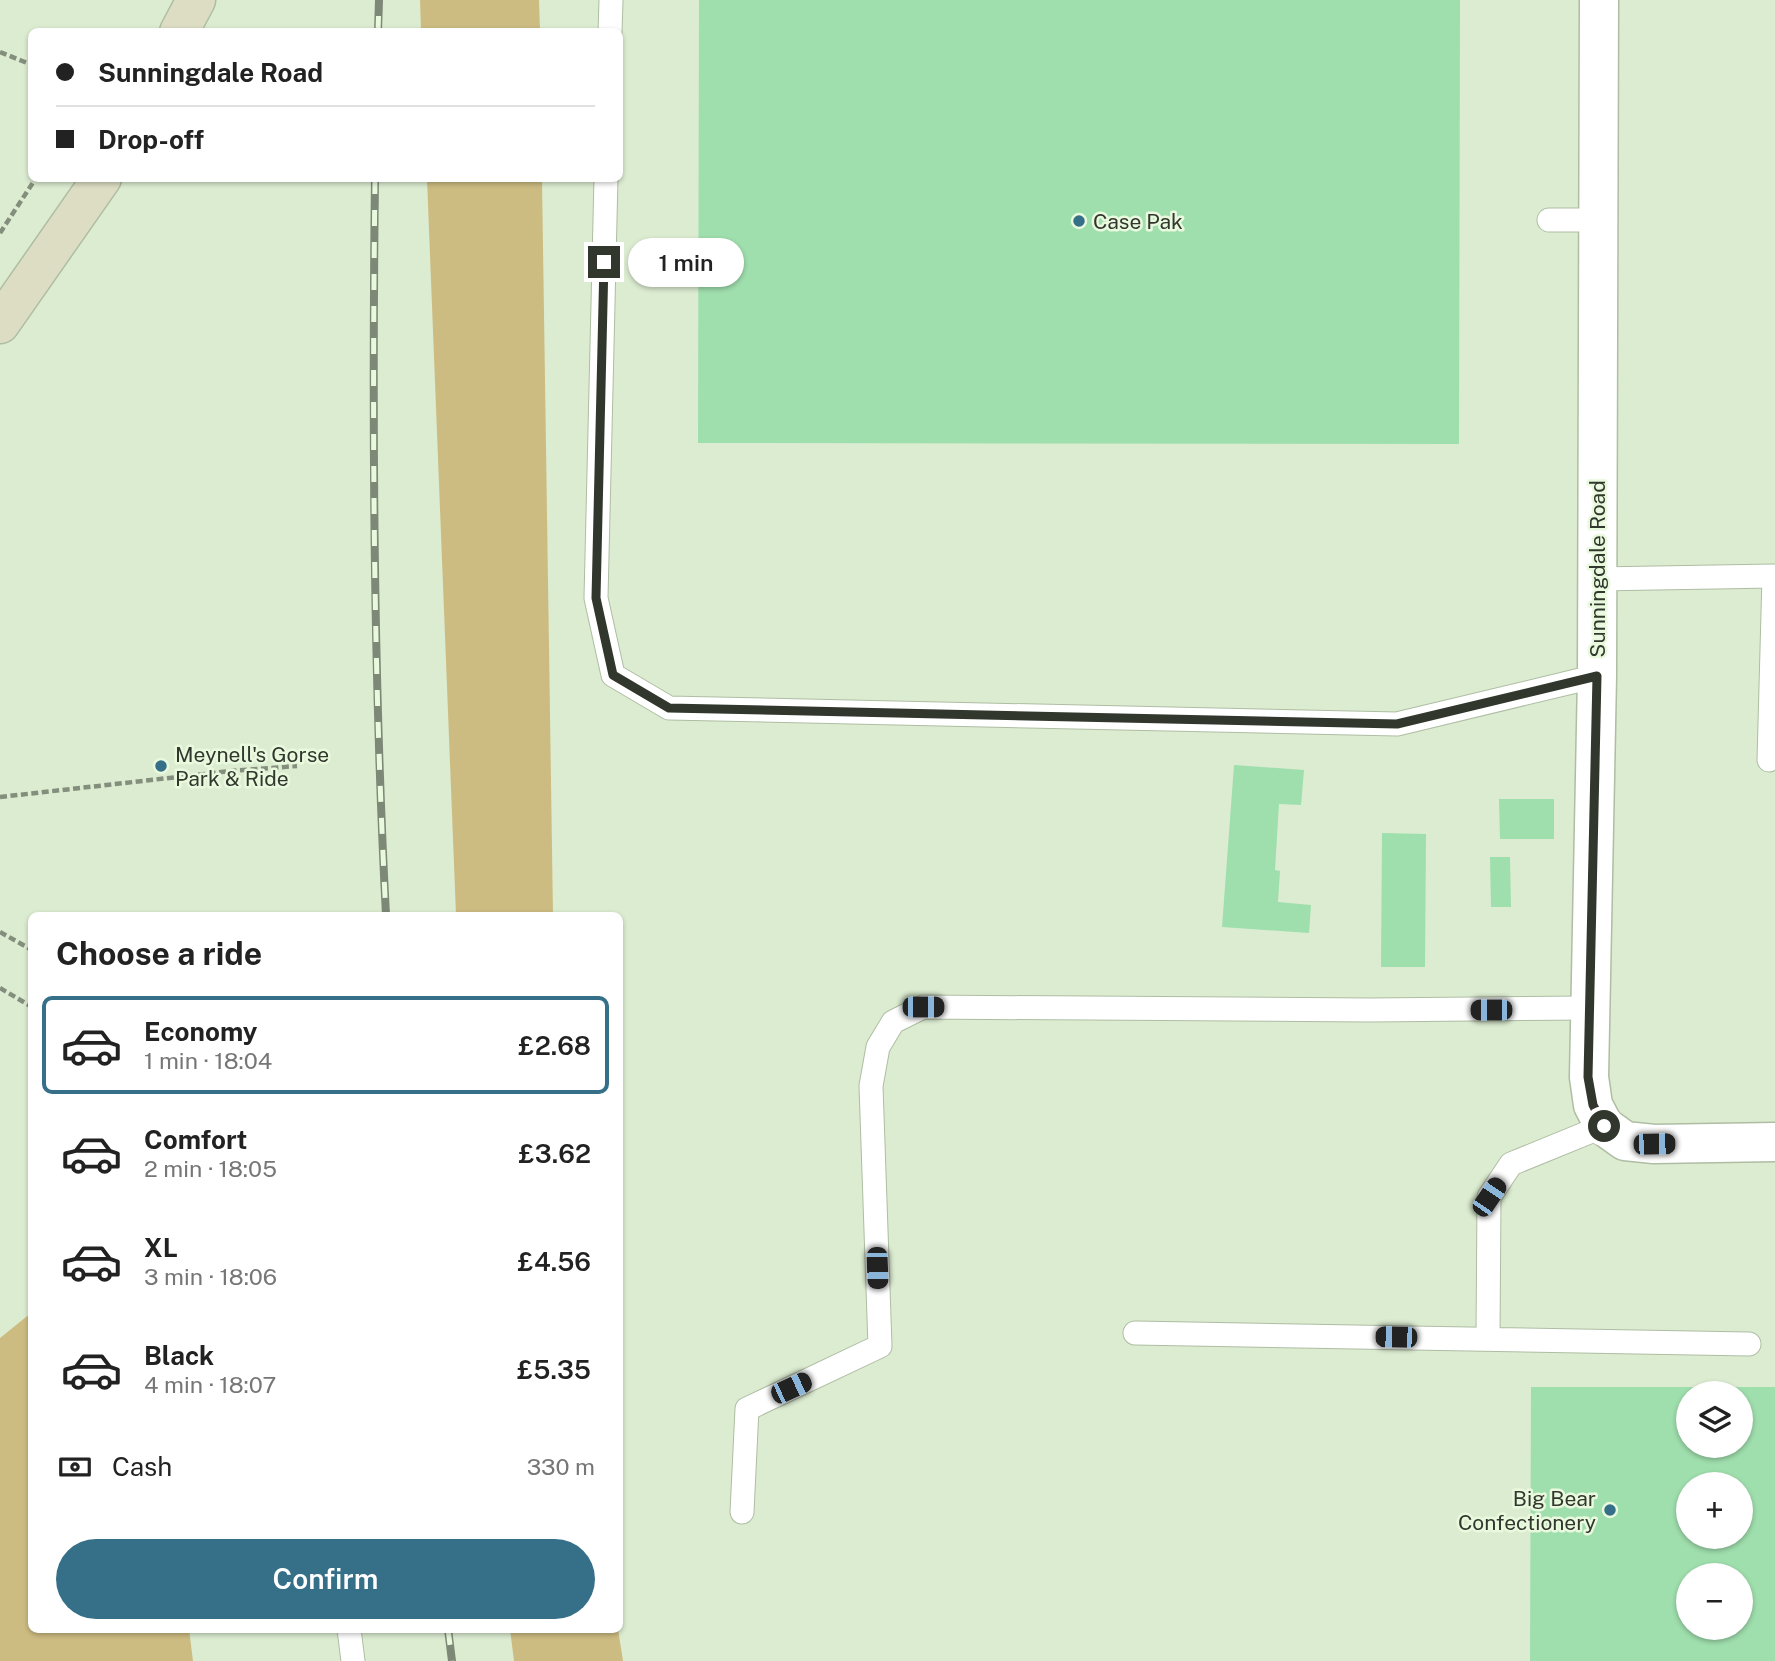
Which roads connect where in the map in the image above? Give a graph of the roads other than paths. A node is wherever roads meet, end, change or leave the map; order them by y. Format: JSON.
{"nodes":[{"id":1,"x":196,"y":0,"type":"edge"},
{"id":2,"x":611,"y":0,"type":"edge"},
{"id":3,"x":1599,"y":0,"type":"edge"},
{"id":4,"x":181,"y":28,"type":"edge"},
{"id":5,"x":610,"y":28,"type":"edge"},
{"id":6,"x":99,"y":182,"type":"edge"},
{"id":7,"x":606,"y":182,"type":"edge"},
{"id":8,"x":1549,"y":220,"type":"dead end"},
{"id":9,"x":1598,"y":220,"type":"junction"},
{"id":10,"x":0,"y":324,"type":"edge"},
{"id":11,"x":1597,"y":579,"type":"junction"},
{"id":12,"x":1597,"y":676,"type":"junction"},
{"id":13,"x":1769,"y":760,"type":"dead end"},
{"id":14,"x":1589,"y":1008,"type":"junction"},
{"id":15,"x":1604,"y":1126,"type":"junction"},
{"id":16,"x":1775,"y":1142,"type":"edge"},
{"id":17,"x":1135,"y":1333,"type":"dead end"},
{"id":18,"x":1488,"y":1339,"type":"junction"},
{"id":19,"x":1749,"y":1344,"type":"dead end"},
{"id":20,"x":741,"y":1512,"type":"dead end"},
{"id":21,"x":350,"y":1633,"type":"edge"},
{"id":22,"x":354,"y":1661,"type":"edge"}],
"edges":[{"from":1,"to":4,"type":"main road"},
{"from":2,"to":5,"type":"lane"},
{"from":3,"to":9,"type":"street","name":"Sunningdale Road"},
{"from":6,"to":10,"type":"main road"},
{"from":7,"to":12,"type":"lane"},
{"from":8,"to":9,"type":"lane"},
{"from":9,"to":11,"type":"street","name":"Sunningdale Road"},
{"from":11,"to":12,"type":"street","name":"Sunningdale Road"},
{"from":11,"to":13,"type":"lane"},
{"from":12,"to":14,"type":"street","name":"Sunningdale Road"},
{"from":14,"to":15,"type":"street","name":"Sunningdale Road"},
{"from":14,"to":20,"type":"lane"},
{"from":15,"to":16,"type":"street"},
{"from":15,"to":18,"type":"lane"},
{"from":17,"to":18,"type":"lane"},
{"from":18,"to":19,"type":"lane"},
{"from":21,"to":22,"type":"lane"}]}
